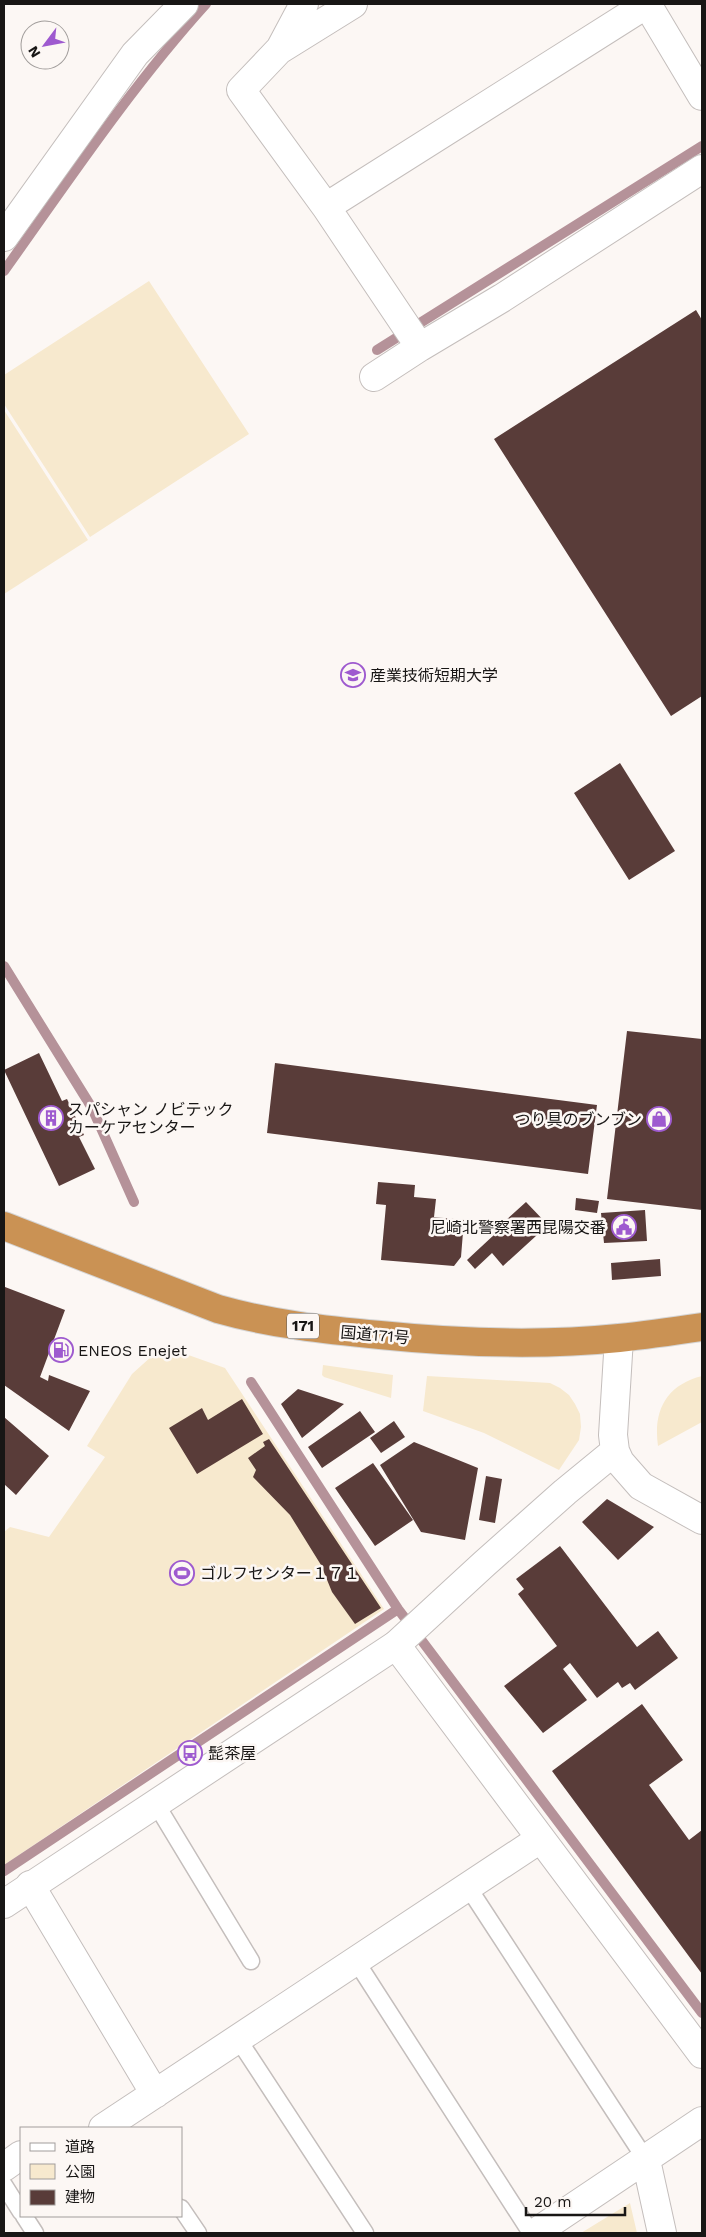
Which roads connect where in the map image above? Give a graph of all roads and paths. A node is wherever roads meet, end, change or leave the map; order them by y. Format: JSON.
{"nodes":[{"id":1,"x":184,"y":4,"type":"edge"},
{"id":2,"x":304,"y":4,"type":"edge"},
{"id":3,"x":353,"y":4,"type":"edge"},
{"id":4,"x":647,"y":4,"type":"edge"},
{"id":5,"x":279,"y":50,"type":"junction"},
{"id":6,"x":702,"y":96,"type":"edge"},
{"id":7,"x":702,"y":169,"type":"edge"},
{"id":8,"x":326,"y":207,"type":"junction"},
{"id":9,"x":4,"y":237,"type":"edge"},
{"id":10,"x":420,"y":347,"type":"junction"},
{"id":11,"x":374,"y":377,"type":"dead end"},
{"id":12,"x":4,"y":1226,"type":"edge"},
{"id":13,"x":702,"y":1327,"type":"edge"},
{"id":14,"x":619,"y":1338,"type":"junction"},
{"id":15,"x":615,"y":1452,"type":"junction"},
{"id":16,"x":702,"y":1520,"type":"edge"},
{"id":17,"x":396,"y":1645,"type":"junction"},
{"id":18,"x":156,"y":1804,"type":"junction"},
{"id":19,"x":540,"y":1838,"type":"junction"},
{"id":20,"x":30,"y":1885,"type":"junction"},
{"id":21,"x":468,"y":1887,"type":"junction"},
{"id":22,"x":4,"y":1904,"type":"edge"},
{"id":23,"x":251,"y":1961,"type":"dead end"},
{"id":24,"x":356,"y":1961,"type":"junction"},
{"id":25,"x":238,"y":2039,"type":"junction"},
{"id":26,"x":702,"y":2054,"type":"edge"},
{"id":27,"x":156,"y":2094,"type":"junction"},
{"id":28,"x":702,"y":2121,"type":"edge"},
{"id":29,"x":117,"y":2124,"type":"edge"},
{"id":30,"x":20,"y":2156,"type":"edge"},
{"id":31,"x":646,"y":2160,"type":"junction"},
{"id":32,"x":4,"y":2167,"type":"edge"},
{"id":33,"x":4,"y":2185,"type":"edge"},
{"id":34,"x":182,"y":2209,"type":"edge"},
{"id":35,"x":20,"y":2210,"type":"edge"},
{"id":36,"x":25,"y":2217,"type":"edge"},
{"id":37,"x":35,"y":2233,"type":"edge"},
{"id":38,"x":198,"y":2233,"type":"edge"},
{"id":39,"x":365,"y":2233,"type":"edge"},
{"id":40,"x":531,"y":2233,"type":"edge"},
{"id":41,"x":535,"y":2233,"type":"edge"},
{"id":42,"x":662,"y":2233,"type":"edge"}],
"edges":[{"from":1,"to":9,"type":"street"},
{"from":2,"to":5,"type":"street"},
{"from":3,"to":5,"type":"street"},
{"from":4,"to":6,"type":"street"},
{"from":4,"to":8,"type":"street"},
{"from":5,"to":8,"type":"street"},
{"from":7,"to":10,"type":"street"},
{"from":8,"to":10,"type":"street"},
{"from":10,"to":11,"type":"street"},
{"from":12,"to":14,"type":"highway","name":"国道171号","number":"171"},
{"from":13,"to":14,"type":"highway","name":"国道171号","number":"171"},
{"from":14,"to":15,"type":"street"},
{"from":15,"to":16,"type":"street"},
{"from":15,"to":17,"type":"street"},
{"from":17,"to":18,"type":"street"},
{"from":17,"to":19,"type":"street"},
{"from":18,"to":20,"type":"street"},
{"from":18,"to":23,"type":"lane"},
{"from":19,"to":21,"type":"street"},
{"from":19,"to":26,"type":"street"},
{"from":20,"to":22,"type":"street"},
{"from":20,"to":27,"type":"street"},
{"from":21,"to":24,"type":"street"},
{"from":21,"to":31,"type":"lane"},
{"from":24,"to":25,"type":"street"},
{"from":24,"to":40,"type":"lane"},
{"from":25,"to":27,"type":"street"},
{"from":25,"to":39,"type":"lane"},
{"from":27,"to":29,"type":"street"},
{"from":28,"to":31,"type":"street"},
{"from":30,"to":32,"type":"street"},
{"from":31,"to":41,"type":"street"},
{"from":31,"to":42,"type":"street"},
{"from":33,"to":35,"type":"lane"},
{"from":34,"to":38,"type":"lane"},
{"from":36,"to":37,"type":"lane"}]}
